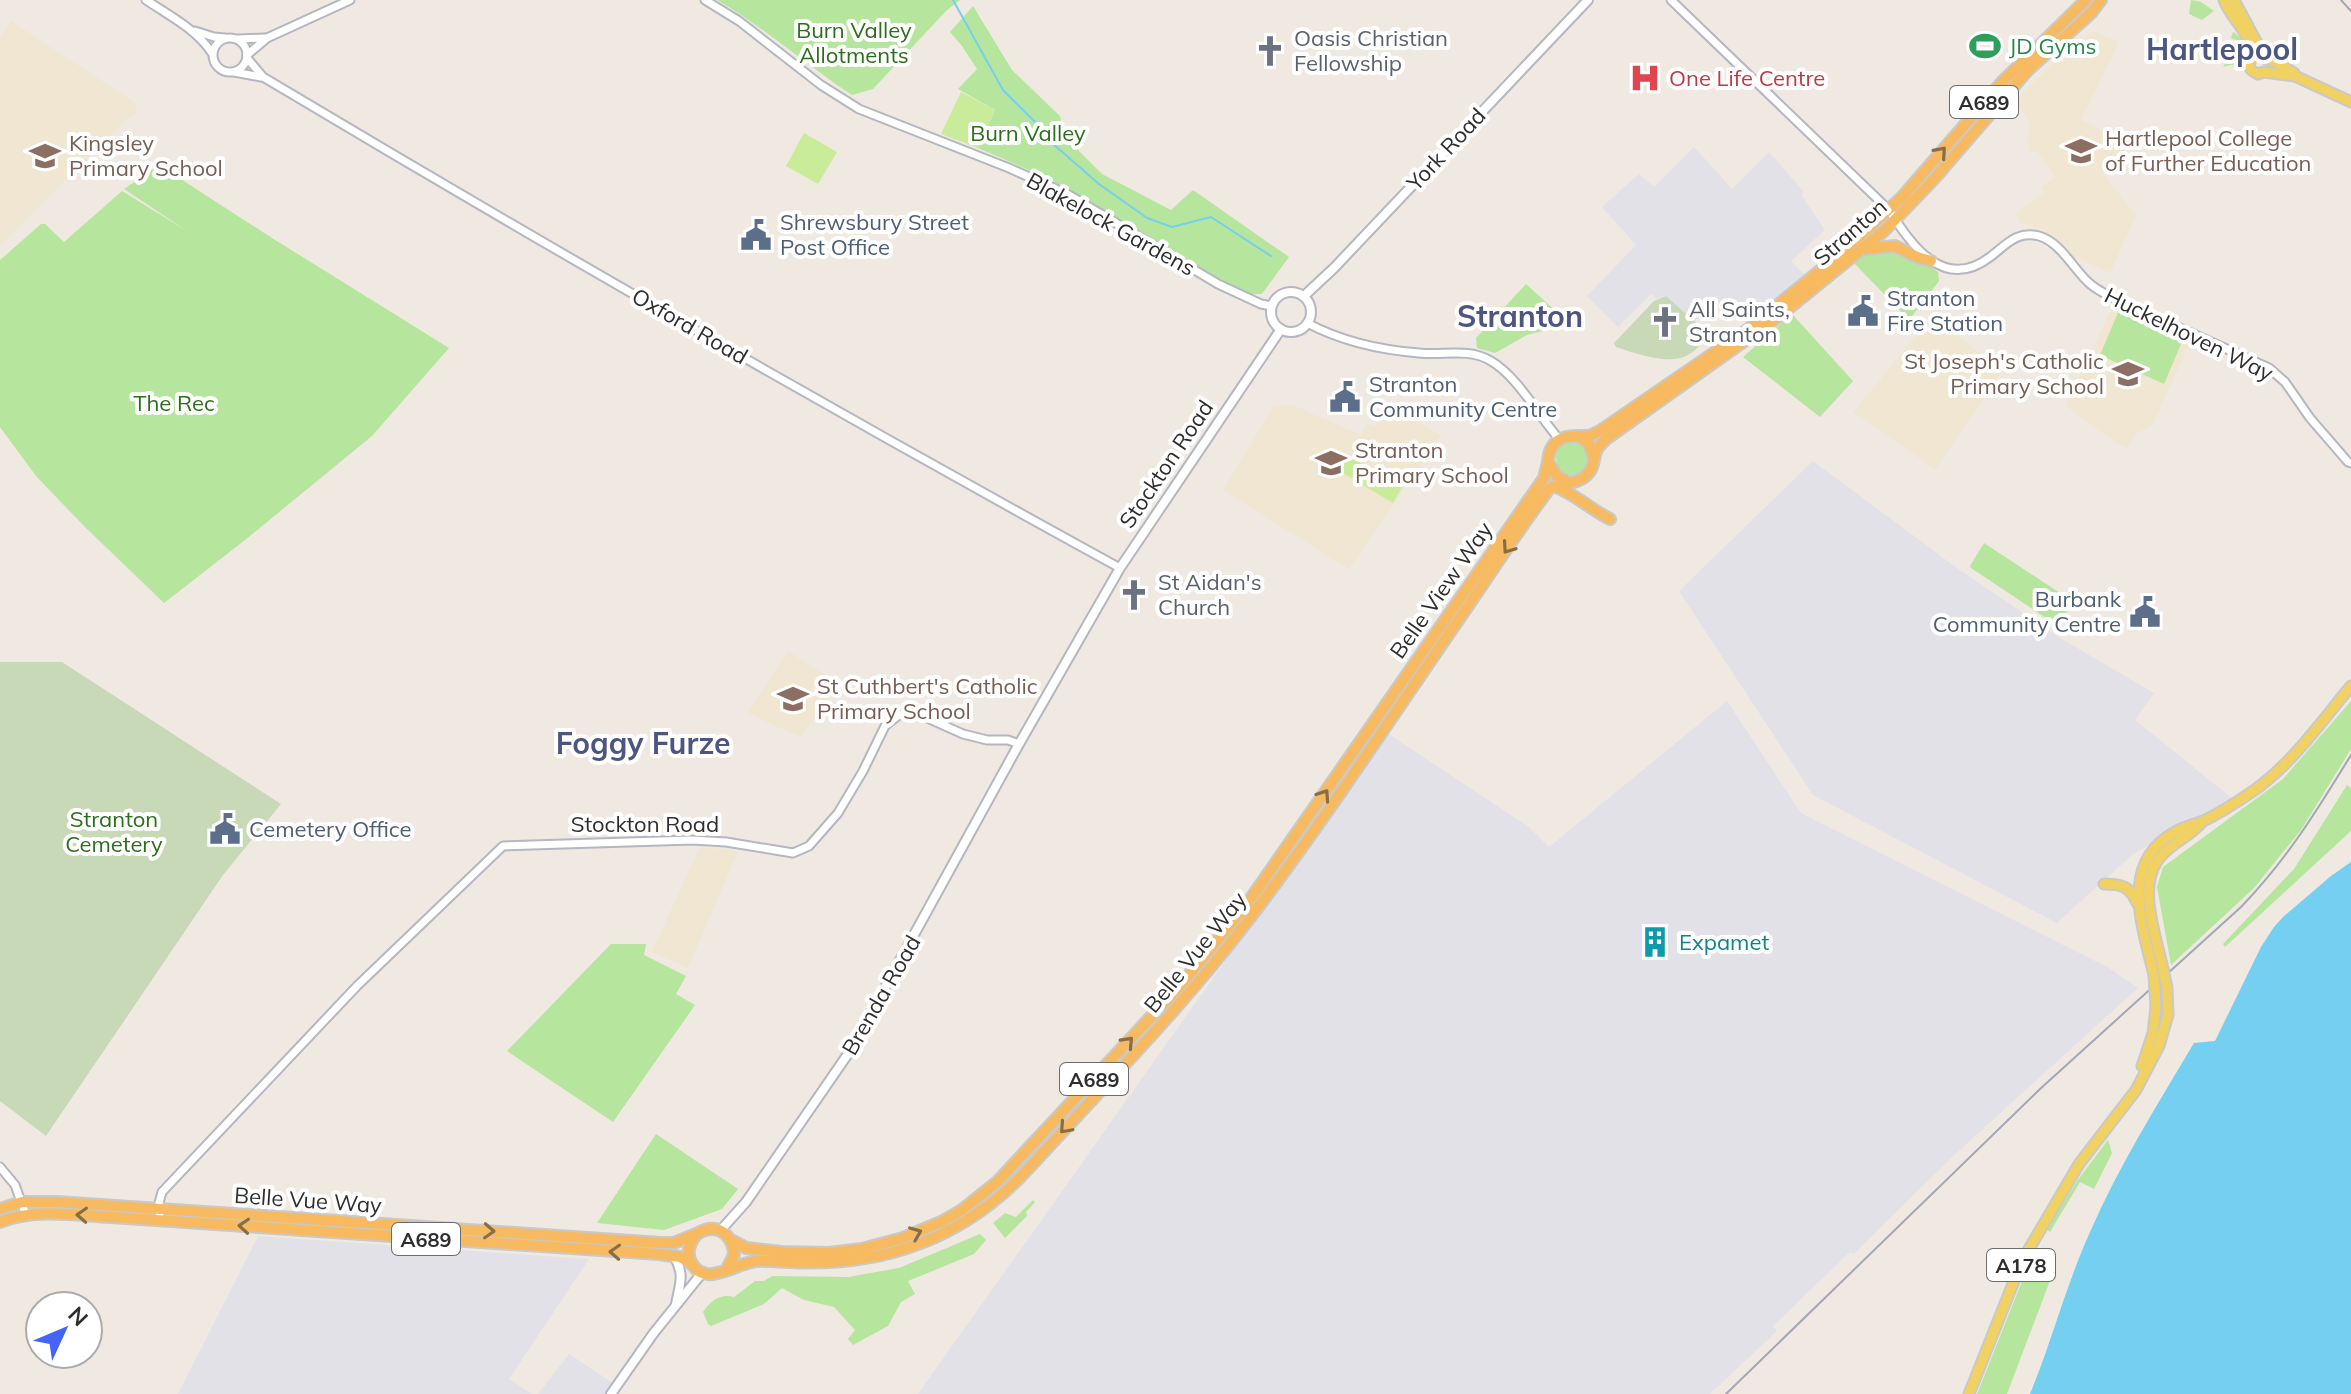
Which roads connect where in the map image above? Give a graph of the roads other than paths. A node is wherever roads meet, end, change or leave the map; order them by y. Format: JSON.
{"nodes":[{"id":1,"x":146,"y":0,"type":"edge"},
{"id":2,"x":350,"y":0,"type":"edge"},
{"id":3,"x":705,"y":0,"type":"edge"},
{"id":4,"x":1588,"y":0,"type":"edge"},
{"id":5,"x":1671,"y":0,"type":"edge"},
{"id":6,"x":2086,"y":0,"type":"edge"},
{"id":7,"x":2101,"y":0,"type":"edge"},
{"id":8,"x":2224,"y":0,"type":"edge"},
{"id":9,"x":2234,"y":0,"type":"edge"},
{"id":10,"x":189,"y":28,"type":"junction"},
{"id":11,"x":226,"y":38,"type":"junction"},
{"id":12,"x":267,"y":38,"type":"junction"},
{"id":13,"x":237,"y":39,"type":"junction"},
{"id":14,"x":213,"y":55,"type":"junction"},
{"id":15,"x":247,"y":56,"type":"junction"},
{"id":16,"x":2265,"y":58,"type":"junction"},
{"id":17,"x":2250,"y":60,"type":"junction"},
{"id":18,"x":233,"y":71,"type":"junction"},
{"id":19,"x":2264,"y":72,"type":"junction"},
{"id":20,"x":2295,"y":76,"type":"junction"},
{"id":21,"x":263,"y":77,"type":"junction"},
{"id":22,"x":2351,"y":102,"type":"edge"},
{"id":23,"x":1889,"y":210,"type":"junction"},
{"id":24,"x":1896,"y":221,"type":"junction"},
{"id":25,"x":1863,"y":249,"type":"junction"},
{"id":26,"x":1931,"y":261,"type":"junction"},
{"id":27,"x":1304,"y":296,"type":"junction"},
{"id":28,"x":1272,"y":306,"type":"junction"},
{"id":29,"x":1307,"y":323,"type":"junction"},
{"id":30,"x":1281,"y":329,"type":"junction"},
{"id":31,"x":1579,"y":436,"type":"junction"},
{"id":32,"x":1559,"y":439,"type":"junction"},
{"id":33,"x":1594,"y":458,"type":"junction"},
{"id":34,"x":1548,"y":462,"type":"junction"},
{"id":35,"x":2351,"y":463,"type":"edge"},
{"id":36,"x":1568,"y":482,"type":"junction"},
{"id":37,"x":1554,"y":486,"type":"junction"},
{"id":38,"x":1610,"y":519,"type":"dead end"},
{"id":39,"x":1120,"y":568,"type":"junction"},
{"id":40,"x":2351,"y":686,"type":"edge"},
{"id":41,"x":1389,"y":699,"type":"joint"},
{"id":42,"x":1019,"y":744,"type":"junction"},
{"id":43,"x":2203,"y":821,"type":"junction"},
{"id":44,"x":2104,"y":884,"type":"dead end"},
{"id":45,"x":2140,"y":909,"type":"junction"},
{"id":46,"x":2158,"y":972,"type":"junction"},
{"id":47,"x":2133,"y":1090,"type":"junction"},
{"id":48,"x":0,"y":1167,"type":"edge"},
{"id":49,"x":22,"y":1202,"type":"junction"},
{"id":50,"x":0,"y":1209,"type":"edge"},
{"id":51,"x":26,"y":1215,"type":"junction"},
{"id":52,"x":160,"y":1215,"type":"junction"},
{"id":53,"x":0,"y":1222,"type":"edge"},
{"id":54,"x":720,"y":1231,"type":"junction"},
{"id":55,"x":697,"y":1234,"type":"junction"},
{"id":56,"x":731,"y":1240,"type":"junction"},
{"id":57,"x":674,"y":1256,"type":"junction"},
{"id":58,"x":691,"y":1263,"type":"junction"},
{"id":59,"x":727,"y":1269,"type":"junction"},
{"id":60,"x":702,"y":1273,"type":"junction"},
{"id":61,"x":676,"y":1305,"type":"junction"},
{"id":62,"x":611,"y":1394,"type":"edge"},
{"id":63,"x":1969,"y":1394,"type":"edge"}],
"edges":[{"from":1,"to":10,"type":"street"},
{"from":2,"to":12,"type":"street"},
{"from":3,"to":28,"type":"street","name":"Blakelock Gardens"},
{"from":4,"to":27,"type":"main road","name":"York Road"},
{"from":5,"to":23,"type":"street"},
{"from":23,"to":6,"type":"highway","number":"A689","one_way":true},
{"from":7,"to":24,"type":"highway","name":"Stranton","number":"A689"},
{"from":8,"to":17,"type":"main road"},
{"from":9,"to":16,"type":"main road"},
{"from":10,"to":11,"type":"street"},
{"from":10,"to":14,"type":"street"},
{"from":11,"to":13,"type":"street"},
{"from":11,"to":14,"type":"street"},
{"from":12,"to":13,"type":"street"},
{"from":12,"to":15,"type":"street"},
{"from":13,"to":15,"type":"street"},
{"from":14,"to":18,"type":"street"},
{"from":15,"to":18,"type":"street"},
{"from":15,"to":21,"type":"street","name":"Oxford Road"},
{"from":16,"to":17,"type":"main road"},
{"from":16,"to":19,"type":"main road"},
{"from":16,"to":20,"type":"main road"},
{"from":17,"to":19,"type":"main road"},
{"from":18,"to":21,"type":"street","name":"Oxford Road"},
{"from":19,"to":20,"type":"main road"},
{"from":20,"to":22,"type":"main road"},
{"from":21,"to":39,"type":"street","name":"Oxford Road"},
{"from":23,"to":24,"type":"street"},
{"from":23,"to":31,"type":"highway","name":"Stranton","number":"A689"},
{"from":24,"to":25,"type":"highway","name":"Stranton","number":"A689"},
{"from":24,"to":26,"type":"street"},
{"from":25,"to":26,"type":"highway"},
{"from":25,"to":33,"type":"highway","name":"Stranton","number":"A689"},
{"from":26,"to":35,"type":"street","name":"Huckelhoven Way"},
{"from":27,"to":28,"type":"main road"},
{"from":27,"to":29,"type":"main road"},
{"from":28,"to":30,"type":"main road"},
{"from":29,"to":30,"type":"main road"},
{"from":29,"to":32,"type":"street"},
{"from":30,"to":39,"type":"main road","name":"Stockton Road"},
{"from":31,"to":32,"type":"highway","number":"A689"},
{"from":31,"to":33,"type":"highway"},
{"from":32,"to":34,"type":"highway","number":"A689"},
{"from":33,"to":36,"type":"highway","number":"A689"},
{"from":34,"to":36,"type":"highway"},
{"from":34,"to":41,"type":"highway","name":"Belle View Way","number":"A689"},
{"from":36,"to":37,"type":"highway","number":"A689"},
{"from":37,"to":38,"type":"highway"},
{"from":37,"to":59,"type":"highway","name":"Belle Vue Way","number":"A689","one_way":true},
{"from":39,"to":42,"type":"main road","name":"Stockton Road"},
{"from":40,"to":43,"type":"main road"},
{"from":56,"to":41,"type":"highway","name":"Belle Vue Way","number":"A689","one_way":true},
{"from":42,"to":52,"type":"street","name":"Stockton Road"},
{"from":42,"to":54,"type":"main road","name":"Brenda Road"},
{"from":43,"to":45,"type":"main road"},
{"from":43,"to":46,"type":"main road"},
{"from":44,"to":45,"type":"main road"},
{"from":45,"to":46,"type":"main road"},
{"from":46,"to":47,"type":"main road","number":"A178","bridge":true},
{"from":46,"to":47,"type":"main road","number":"A178","bridge":true},
{"from":47,"to":63,"type":"main road","number":"A178"},
{"from":48,"to":49,"type":"street"},
{"from":49,"to":50,"type":"highway","number":"A689"},
{"from":49,"to":51,"type":"street"},
{"from":49,"to":52,"type":"highway","name":"Belle Vue Way","number":"A689"},
{"from":52,"to":51,"type":"highway","number":"A689","one_way":true},
{"from":51,"to":53,"type":"highway","number":"A689"},
{"from":52,"to":55,"type":"highway","name":"Belle Vue Way","number":"A689","one_way":true},
{"from":57,"to":52,"type":"highway","number":"A689","one_way":true},
{"from":54,"to":55,"type":"highway","number":"A689"},
{"from":54,"to":56,"type":"highway","number":"A689"},
{"from":55,"to":58,"type":"highway"},
{"from":56,"to":59,"type":"highway"},
{"from":57,"to":58,"type":"highway","number":"A689"},
{"from":57,"to":61,"type":"main road"},
{"from":58,"to":60,"type":"highway","number":"A689"},
{"from":59,"to":60,"type":"highway","number":"A689"},
{"from":60,"to":61,"type":"main road"},
{"from":61,"to":62,"type":"main road"}]}
